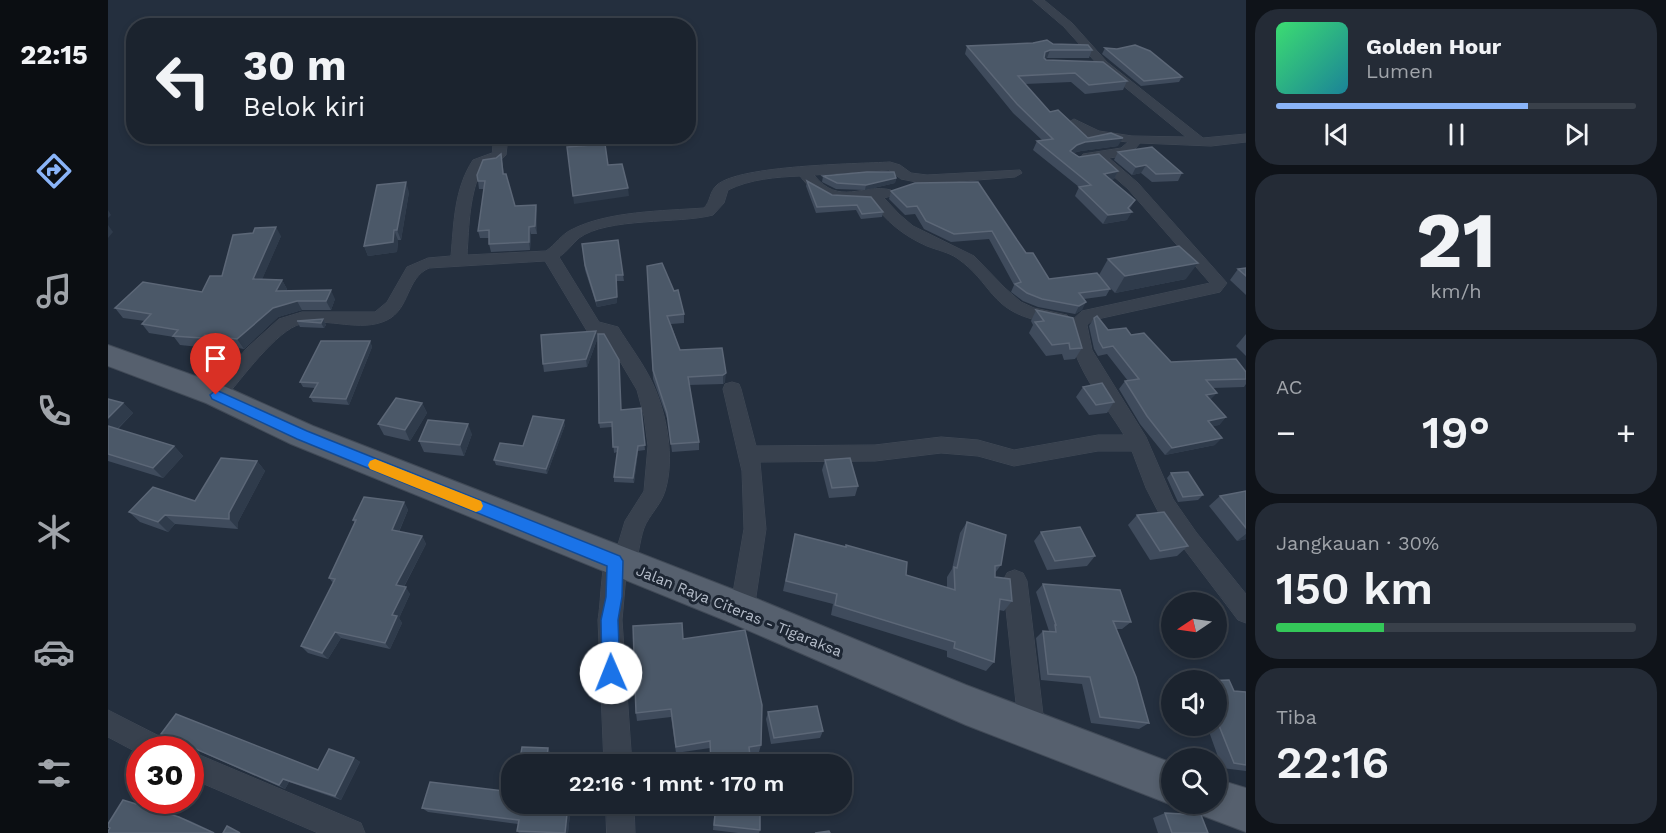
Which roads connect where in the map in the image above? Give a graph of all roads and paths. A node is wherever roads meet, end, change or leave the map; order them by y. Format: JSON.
{"nodes":[{"id":1,"x":1038,"y":0,"type":"edge"},
{"id":2,"x":1088,"y":63,"type":"edge"},
{"id":3,"x":1103,"y":64,"type":"junction"},
{"id":4,"x":1074,"y":123,"type":"edge"},
{"id":5,"x":1136,"y":139,"type":"junction"},
{"id":6,"x":1246,"y":139,"type":"edge"},
{"id":7,"x":1199,"y":141,"type":"junction"},
{"id":8,"x":500,"y":144,"type":"edge"},
{"id":9,"x":1097,"y":155,"type":"junction"},
{"id":10,"x":1075,"y":159,"type":"edge"},
{"id":11,"x":803,"y":170,"type":"junction"},
{"id":12,"x":1015,"y":173,"type":"dead end"},
{"id":13,"x":906,"y":176,"type":"junction"},
{"id":14,"x":875,"y":195,"type":"junction"},
{"id":15,"x":549,"y":256,"type":"junction"},
{"id":16,"x":459,"y":261,"type":"junction"},
{"id":17,"x":1078,"y":323,"type":"junction"},
{"id":18,"x":108,"y":355,"type":"edge"},
{"id":19,"x":732,"y":389,"type":"dead end"},
{"id":20,"x":216,"y":395,"type":"junction"},
{"id":21,"x":1138,"y":442,"type":"junction"},
{"id":22,"x":747,"y":454,"type":"junction"},
{"id":23,"x":619,"y":563,"type":"junction"},
{"id":24,"x":1015,"y":581,"type":"dead end"},
{"id":25,"x":742,"y":610,"type":"junction"},
{"id":26,"x":1246,"y":612,"type":"edge"},
{"id":27,"x":108,"y":723,"type":"edge"},
{"id":28,"x":1032,"y":730,"type":"junction"},
{"id":29,"x":133,"y":736,"type":"edge"},
{"id":30,"x":617,"y":754,"type":"edge"},
{"id":31,"x":204,"y":770,"type":"edge"},
{"id":32,"x":1161,"y":780,"type":"edge"},
{"id":33,"x":1227,"y":804,"type":"edge"},
{"id":34,"x":1246,"y":810,"type":"edge"},
{"id":35,"x":620,"y":814,"type":"edge"},
{"id":36,"x":351,"y":833,"type":"edge"},
{"id":37,"x":621,"y":833,"type":"edge"}],
"edges":[{"from":1,"to":3,"type":"street"},
{"from":2,"to":3,"type":"street"},
{"from":3,"to":7,"type":"street"},
{"from":4,"to":5,"type":"street"},
{"from":5,"to":7,"type":"street"},
{"from":5,"to":9,"type":"street"},
{"from":6,"to":7,"type":"street"},
{"from":8,"to":16,"type":"street"},
{"from":9,"to":10,"type":"street"},
{"from":9,"to":17,"type":"street"},
{"from":11,"to":13,"type":"street"},
{"from":11,"to":14,"type":"street"},
{"from":11,"to":15,"type":"street"},
{"from":12,"to":13,"type":"street"},
{"from":13,"to":14,"type":"street"},
{"from":14,"to":17,"type":"street"},
{"from":15,"to":16,"type":"street"},
{"from":15,"to":23,"type":"street"},
{"from":16,"to":20,"type":"street"},
{"from":17,"to":21,"type":"street"},
{"from":18,"to":20,"type":"main road","name":"Jalan Raya Citeras - Tigaraksa"},
{"from":19,"to":22,"type":"street"},
{"from":20,"to":23,"type":"main road","name":"Jalan Raya Citeras - Tigaraksa"},
{"from":21,"to":22,"type":"street"},
{"from":21,"to":26,"type":"street"},
{"from":22,"to":25,"type":"street"},
{"from":23,"to":25,"type":"main road","name":"Jalan Raya Citeras - Tigaraksa"},
{"from":23,"to":30,"type":"street"},
{"from":24,"to":28,"type":"street"},
{"from":25,"to":28,"type":"main road","name":"Jalan Raya Citeras - Tigaraksa"},
{"from":27,"to":29,"type":"street"},
{"from":28,"to":32,"type":"main road","name":"Jalan Raya Citeras - Tigaraksa"},
{"from":31,"to":36,"type":"street"},
{"from":33,"to":34,"type":"main road"},
{"from":35,"to":37,"type":"street"}]}
